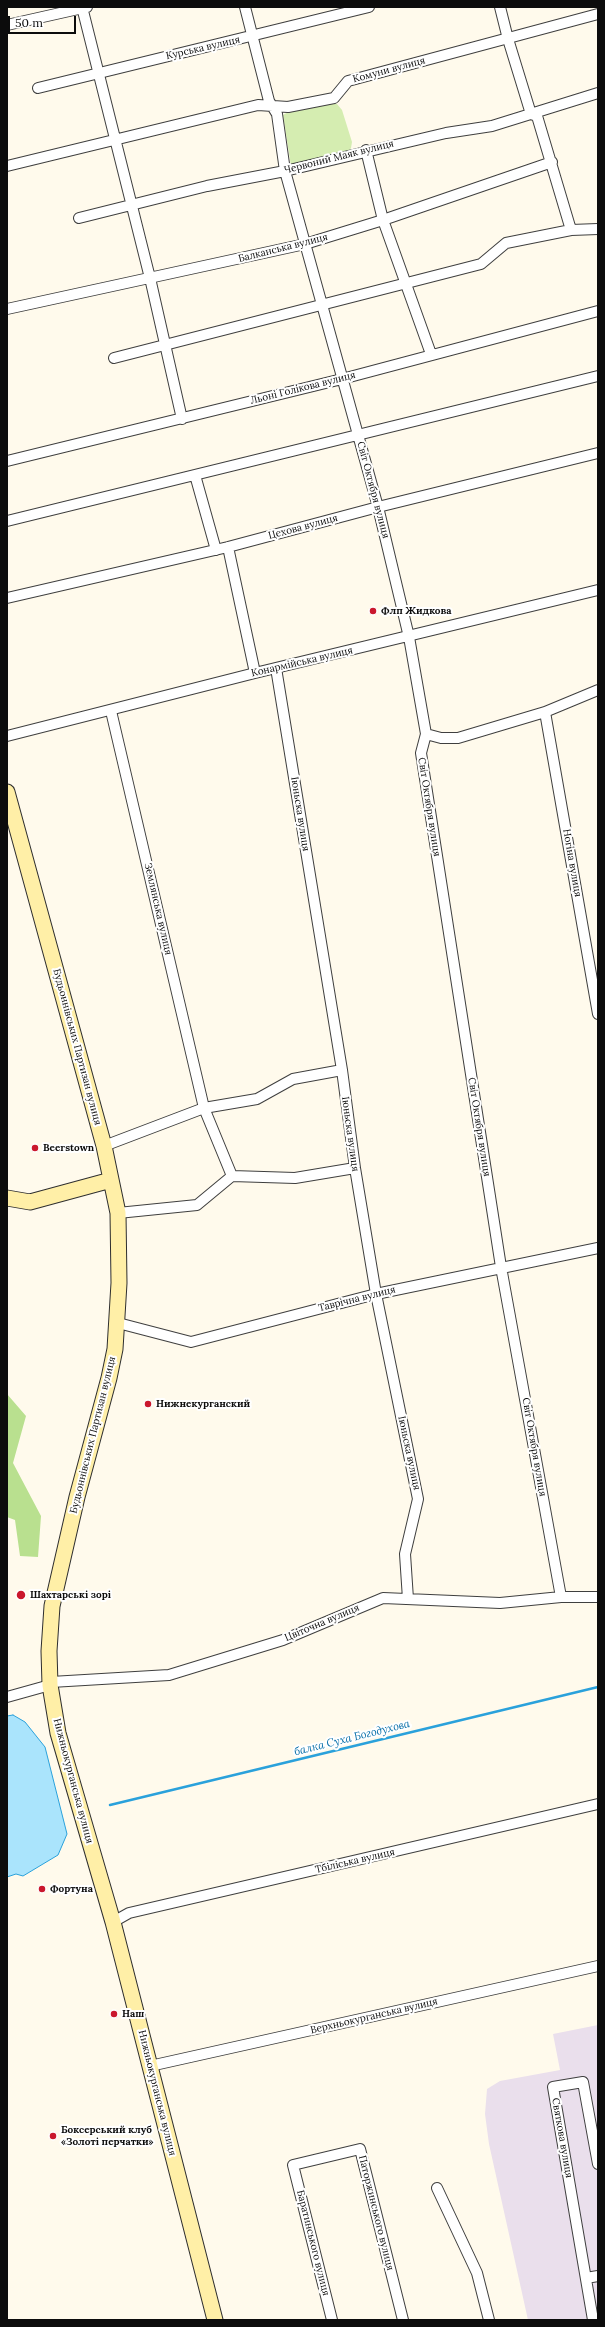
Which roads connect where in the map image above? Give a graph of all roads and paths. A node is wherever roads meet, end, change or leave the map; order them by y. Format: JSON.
{"nodes":[{"id":1,"x":84,"y":7,"type":"edge"},
{"id":2,"x":246,"y":7,"type":"edge"},
{"id":3,"x":369,"y":7,"type":"edge"},
{"id":4,"x":500,"y":7,"type":"edge"},
{"id":5,"x":598,"y":14,"type":"edge"},
{"id":6,"x":7,"y":25,"type":"edge"},
{"id":7,"x":253,"y":36,"type":"junction"},
{"id":8,"x":508,"y":39,"type":"junction"},
{"id":9,"x":99,"y":73,"type":"junction"},
{"id":10,"x":38,"y":88,"type":"dead end"},
{"id":11,"x":598,"y":93,"type":"edge"},
{"id":12,"x":271,"y":106,"type":"junction"},
{"id":13,"x":531,"y":114,"type":"junction"},
{"id":14,"x":114,"y":139,"type":"junction"},
{"id":15,"x":366,"y":150,"type":"junction"},
{"id":16,"x":552,"y":162,"type":"junction"},
{"id":17,"x":7,"y":166,"type":"edge"},
{"id":18,"x":285,"y":171,"type":"junction"},
{"id":19,"x":130,"y":204,"type":"junction"},
{"id":20,"x":79,"y":218,"type":"dead end"},
{"id":21,"x":383,"y":220,"type":"junction"},
{"id":22,"x":598,"y":229,"type":"edge"},
{"id":23,"x":571,"y":230,"type":"junction"},
{"id":24,"x":305,"y":244,"type":"junction"},
{"id":25,"x":150,"y":278,"type":"junction"},
{"id":26,"x":405,"y":286,"type":"junction"},
{"id":27,"x":322,"y":306,"type":"junction"},
{"id":28,"x":7,"y":309,"type":"edge"},
{"id":29,"x":598,"y":311,"type":"edge"},
{"id":30,"x":165,"y":345,"type":"junction"},
{"id":31,"x":431,"y":354,"type":"junction"},
{"id":32,"x":114,"y":358,"type":"dead end"},
{"id":33,"x":598,"y":376,"type":"edge"},
{"id":34,"x":342,"y":379,"type":"junction"},
{"id":35,"x":182,"y":419,"type":"junction"},
{"id":36,"x":358,"y":435,"type":"junction"},
{"id":37,"x":598,"y":453,"type":"edge"},
{"id":38,"x":7,"y":461,"type":"edge"},
{"id":39,"x":195,"y":475,"type":"junction"},
{"id":40,"x":378,"y":507,"type":"junction"},
{"id":41,"x":7,"y":521,"type":"edge"},
{"id":42,"x":228,"y":547,"type":"junction"},
{"id":43,"x":216,"y":550,"type":"junction"},
{"id":44,"x":598,"y":590,"type":"edge"},
{"id":45,"x":7,"y":598,"type":"edge"},
{"id":46,"x":408,"y":637,"type":"junction"},
{"id":47,"x":276,"y":668,"type":"junction"},
{"id":48,"x":255,"y":673,"type":"junction"},
{"id":49,"x":598,"y":690,"type":"edge"},
{"id":50,"x":111,"y":711,"type":"junction"},
{"id":51,"x":545,"y":712,"type":"junction"},
{"id":52,"x":426,"y":734,"type":"junction"},
{"id":53,"x":7,"y":736,"type":"edge"},
{"id":54,"x":7,"y":792,"type":"edge"},
{"id":55,"x":595,"y":973,"type":"edge"},
{"id":56,"x":598,"y":1014,"type":"edge"},
{"id":57,"x":342,"y":1070,"type":"junction"},
{"id":58,"x":204,"y":1108,"type":"junction"},
{"id":59,"x":104,"y":1146,"type":"junction"},
{"id":60,"x":355,"y":1168,"type":"junction"},
{"id":61,"x":232,"y":1176,"type":"junction"},
{"id":62,"x":111,"y":1180,"type":"junction"},
{"id":63,"x":7,"y":1198,"type":"edge"},
{"id":64,"x":118,"y":1213,"type":"junction"},
{"id":65,"x":598,"y":1248,"type":"edge"},
{"id":66,"x":501,"y":1267,"type":"junction"},
{"id":67,"x":376,"y":1294,"type":"junction"},
{"id":68,"x":118,"y":1323,"type":"junction"},
{"id":69,"x":561,"y":1597,"type":"junction"},
{"id":70,"x":598,"y":1598,"type":"edge"},
{"id":71,"x":408,"y":1599,"type":"junction"},
{"id":72,"x":50,"y":1683,"type":"junction"},
{"id":73,"x":7,"y":1697,"type":"edge"},
{"id":74,"x":598,"y":1804,"type":"edge"},
{"id":75,"x":113,"y":1922,"type":"junction"},
{"id":76,"x":598,"y":1966,"type":"edge"},
{"id":77,"x":150,"y":2066,"type":"junction"},
{"id":78,"x":598,"y":2164,"type":"edge"},
{"id":79,"x":293,"y":2165,"type":"joint"},
{"id":80,"x":437,"y":2188,"type":"dead end"},
{"id":81,"x":598,"y":2276,"type":"edge"},
{"id":82,"x":586,"y":2278,"type":"junction"},
{"id":83,"x":214,"y":2320,"type":"edge"},
{"id":84,"x":332,"y":2320,"type":"edge"},
{"id":85,"x":403,"y":2320,"type":"edge"},
{"id":86,"x":489,"y":2320,"type":"edge"},
{"id":87,"x":593,"y":2320,"type":"edge"}],
"edges":[{"from":1,"to":6,"type":"street"},
{"from":1,"to":9,"type":"street"},
{"from":2,"to":7,"type":"street","name":"Світ Октября вулиця"},
{"from":3,"to":7,"type":"street","name":"Курська вулиця"},
{"from":4,"to":8,"type":"street"},
{"from":5,"to":8,"type":"street","name":"Комуни вулиця"},
{"from":7,"to":9,"type":"street","name":"Курська вулиця"},
{"from":7,"to":12,"type":"street","name":"Світ Октября вулиця"},
{"from":8,"to":12,"type":"street","name":"Комуни вулиця"},
{"from":8,"to":13,"type":"street"},
{"from":9,"to":10,"type":"street","name":"Курська вулиця"},
{"from":9,"to":14,"type":"street"},
{"from":11,"to":13,"type":"street","name":"Червоний Маяк вулиця"},
{"from":12,"to":14,"type":"street","name":"Комуни вулиця"},
{"from":12,"to":18,"type":"street","name":"Світ Октября вулиця"},
{"from":13,"to":15,"type":"street","name":"Червоний Маяк вулиця"},
{"from":13,"to":16,"type":"street"},
{"from":14,"to":17,"type":"street","name":"Комуни вулиця"},
{"from":14,"to":19,"type":"street"},
{"from":15,"to":18,"type":"street","name":"Червоний Маяк вулиця"},
{"from":15,"to":21,"type":"street"},
{"from":16,"to":21,"type":"street","name":"Балканська вулиця"},
{"from":16,"to":23,"type":"street"},
{"from":18,"to":19,"type":"street","name":"Червоний Маяк вулиця"},
{"from":18,"to":24,"type":"street","name":"Світ Октября вулиця"},
{"from":19,"to":20,"type":"street","name":"Червоний Маяк вулиця"},
{"from":19,"to":25,"type":"street"},
{"from":21,"to":24,"type":"street","name":"Балканська вулиця"},
{"from":21,"to":26,"type":"street"},
{"from":22,"to":23,"type":"street"},
{"from":23,"to":26,"type":"street"},
{"from":24,"to":25,"type":"street","name":"Балканська вулиця"},
{"from":24,"to":27,"type":"street","name":"Світ Октября вулиця"},
{"from":25,"to":28,"type":"street","name":"Балканська вулиця"},
{"from":25,"to":30,"type":"street"},
{"from":26,"to":27,"type":"street"},
{"from":26,"to":31,"type":"street"},
{"from":27,"to":30,"type":"street"},
{"from":27,"to":34,"type":"street","name":"Світ Октября вулиця"},
{"from":29,"to":31,"type":"street","name":"Льоні Голікова вулиця"},
{"from":30,"to":32,"type":"street"},
{"from":30,"to":35,"type":"street"},
{"from":31,"to":34,"type":"street","name":"Льоні Голікова вулиця"},
{"from":33,"to":36,"type":"street"},
{"from":34,"to":35,"type":"street","name":"Льоні Голікова вулиця"},
{"from":34,"to":36,"type":"street","name":"Світ Октября вулиця"},
{"from":35,"to":38,"type":"street","name":"Льоні Голікова вулиця"},
{"from":36,"to":39,"type":"street"},
{"from":36,"to":40,"type":"street","name":"Світ Октября вулиця"},
{"from":37,"to":40,"type":"street","name":"Цехова вулиця"},
{"from":39,"to":41,"type":"street"},
{"from":39,"to":43,"type":"street"},
{"from":40,"to":42,"type":"street","name":"Цехова вулиця"},
{"from":40,"to":46,"type":"street","name":"Світ Октября вулиця"},
{"from":42,"to":43,"type":"street","name":"Цехова вулиця"},
{"from":42,"to":48,"type":"street"},
{"from":43,"to":45,"type":"street","name":"Цехова вулиця"},
{"from":44,"to":46,"type":"street","name":"Конармійська вулиця"},
{"from":46,"to":47,"type":"street","name":"Конармійська вулиця"},
{"from":46,"to":52,"type":"street","name":"Світ Октября вулиця"},
{"from":47,"to":48,"type":"street","name":"Конармійська вулиця"},
{"from":47,"to":57,"type":"street","name":"Iюньска вулиця"},
{"from":48,"to":50,"type":"street","name":"Конармійська вулиця"},
{"from":49,"to":51,"type":"street"},
{"from":50,"to":53,"type":"street","name":"Конармійська вулиця"},
{"from":50,"to":58,"type":"street","name":"Землянська вулиця"},
{"from":51,"to":52,"type":"street"},
{"from":51,"to":55,"type":"street","name":"Ногіна вулиця"},
{"from":52,"to":66,"type":"street","name":"Світ Октября вулиця"},
{"from":54,"to":59,"type":"main road","name":"Будьоннівських Партизан вулиця"},
{"from":55,"to":56,"type":"street","name":"Ногіна вулиця"},
{"from":57,"to":58,"type":"street"},
{"from":57,"to":60,"type":"street","name":"Iюньска вулиця"},
{"from":58,"to":59,"type":"street"},
{"from":58,"to":61,"type":"street","name":"Землянська вулиця"},
{"from":59,"to":62,"type":"main road","name":"Будьоннівських Партизан вулиця"},
{"from":60,"to":61,"type":"street"},
{"from":60,"to":67,"type":"street","name":"Iюньска вулиця"},
{"from":61,"to":64,"type":"street"},
{"from":62,"to":63,"type":"main road"},
{"from":62,"to":64,"type":"main road","name":"Будьоннівських Партизан вулиця"},
{"from":64,"to":68,"type":"main road","name":"Будьоннівських Партизан вулиця"},
{"from":65,"to":66,"type":"street","name":"Таврічна вулиця"},
{"from":66,"to":67,"type":"street","name":"Таврічна вулиця"},
{"from":66,"to":69,"type":"street","name":"Світ Октября вулиця"},
{"from":67,"to":68,"type":"street","name":"Таврічна вулиця"},
{"from":67,"to":71,"type":"street","name":"Iюньска вулиця"},
{"from":68,"to":72,"type":"main road","name":"Будьоннівських Партизан вулиця"},
{"from":69,"to":70,"type":"street","name":"Цвiточна вулиця"},
{"from":69,"to":71,"type":"street","name":"Цвiточна вулиця"},
{"from":71,"to":72,"type":"street","name":"Цвiточна вулиця"},
{"from":72,"to":73,"type":"street","name":"Цвiточна вулиця"},
{"from":72,"to":75,"type":"main road","name":"Нижньокурганська вулиця"},
{"from":74,"to":75,"type":"street","name":"Тбіліська вулиця"},
{"from":75,"to":77,"type":"main road","name":"Нижньокурганська вулиця"},
{"from":76,"to":77,"type":"street","name":"Верхньокурганська вулиця"},
{"from":77,"to":83,"type":"main road","name":"Нижньокурганська вулиця"},
{"from":78,"to":82,"type":"street","name":"Святкова вулиця"},
{"from":79,"to":84,"type":"street","name":"Баратинського вулиця"},
{"from":79,"to":85,"type":"street","name":"Паторжинського вулиця"},
{"from":80,"to":86,"type":"street"},
{"from":81,"to":82,"type":"street"},
{"from":82,"to":87,"type":"street","name":"Святкова вулиця"}]}
